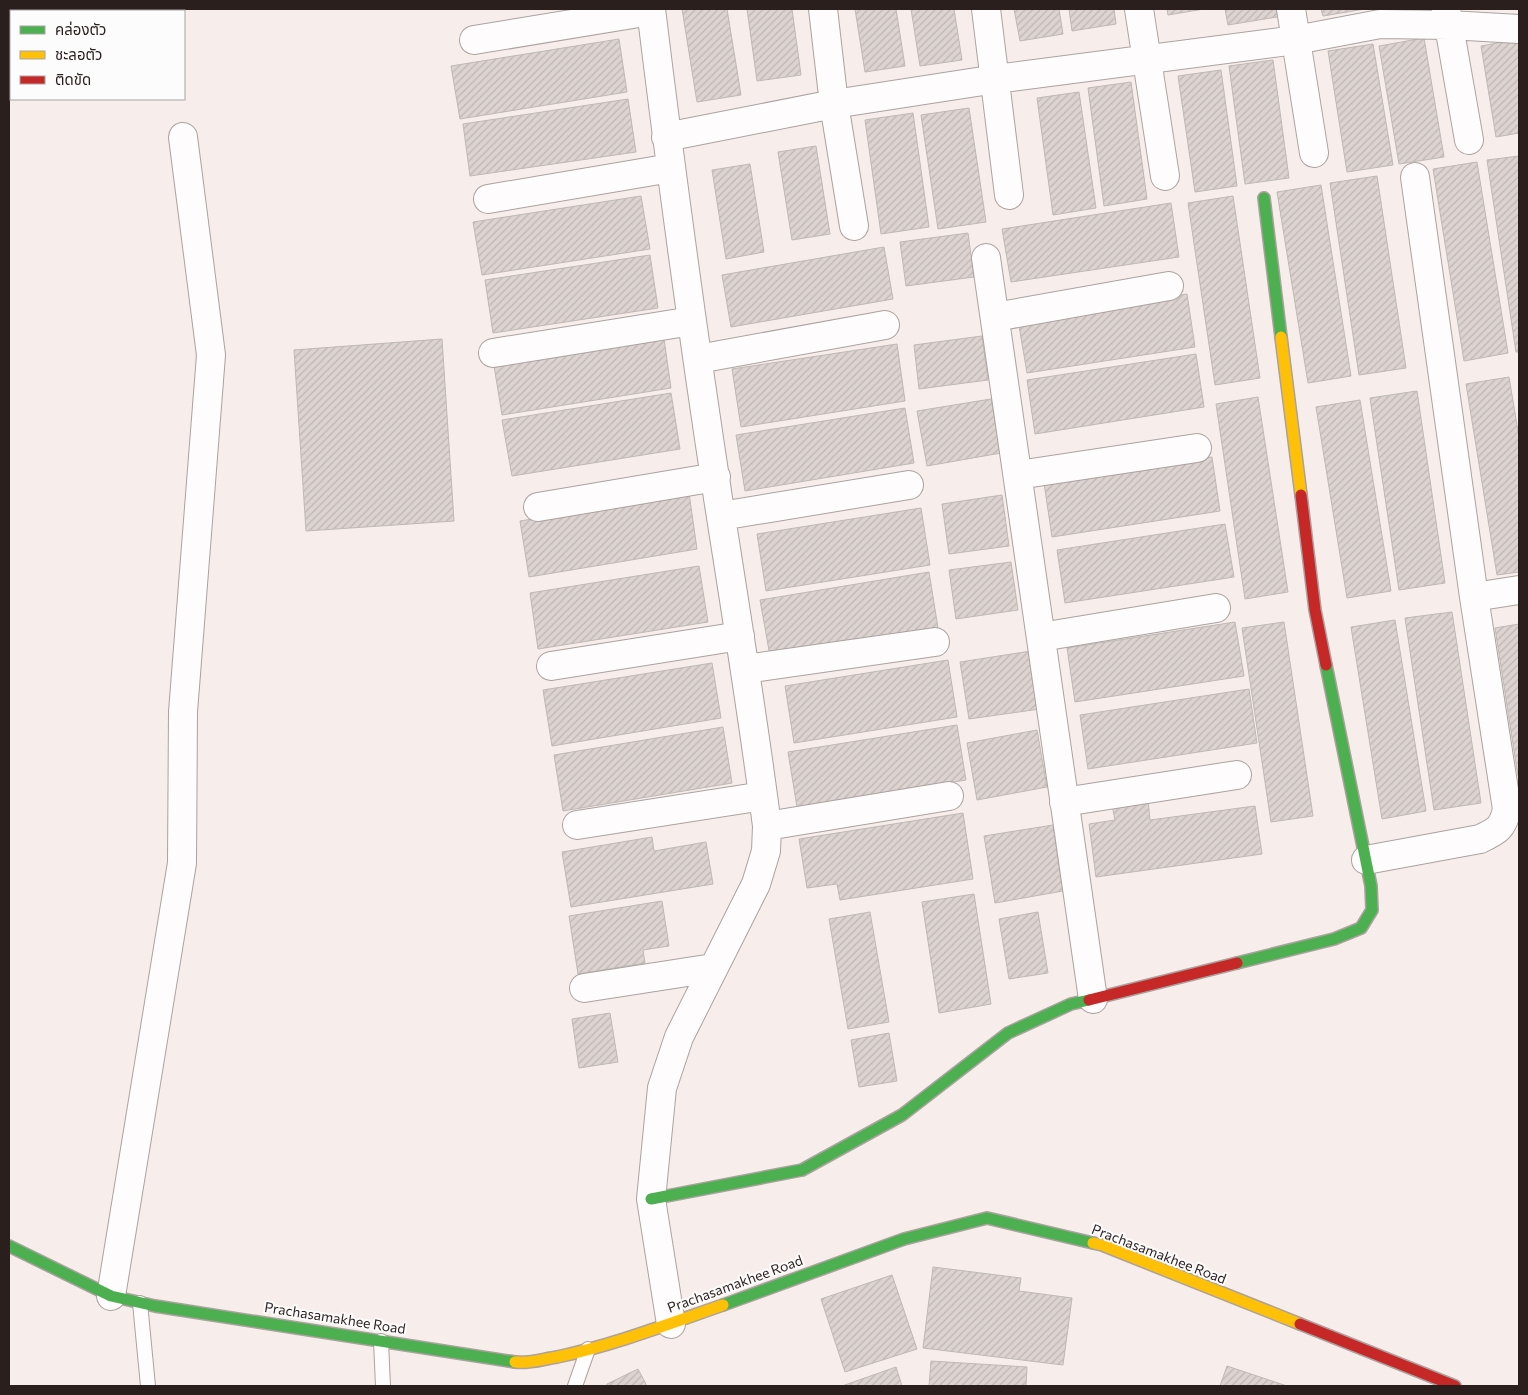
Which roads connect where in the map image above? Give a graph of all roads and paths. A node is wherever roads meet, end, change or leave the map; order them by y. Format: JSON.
{"nodes":[{"id":1,"x":823,"y":9,"type":"edge"},
{"id":2,"x":986,"y":9,"type":"edge"},
{"id":3,"x":1140,"y":9,"type":"edge"},
{"id":4,"x":1291,"y":9,"type":"edge"},
{"id":5,"x":651,"y":10,"type":"edge"},
{"id":6,"x":1448,"y":17,"type":"edge"},
{"id":7,"x":1519,"y":29,"type":"edge"},
{"id":8,"x":474,"y":40,"type":"dead end"},
{"id":9,"x":1296,"y":40,"type":"junction"},
{"id":10,"x":1148,"y":59,"type":"junction"},
{"id":11,"x":996,"y":79,"type":"junction"},
{"id":12,"x":834,"y":104,"type":"junction"},
{"id":13,"x":183,"y":137,"type":"dead end"},
{"id":14,"x":666,"y":137,"type":"junction"},
{"id":15,"x":1469,"y":140,"type":"dead end"},
{"id":16,"x":1314,"y":153,"type":"dead end"},
{"id":17,"x":671,"y":168,"type":"junction"},
{"id":18,"x":1165,"y":176,"type":"dead end"},
{"id":19,"x":1415,"y":176,"type":"dead end"},
{"id":20,"x":1009,"y":195,"type":"dead end"},
{"id":21,"x":1264,"y":198,"type":"dead end"},
{"id":22,"x":488,"y":199,"type":"dead end"},
{"id":23,"x":854,"y":226,"type":"dead end"},
{"id":24,"x":986,"y":258,"type":"dead end"},
{"id":25,"x":1169,"y":286,"type":"dead end"},
{"id":26,"x":995,"y":317,"type":"junction"},
{"id":27,"x":692,"y":321,"type":"junction"},
{"id":28,"x":885,"y":325,"type":"dead end"},
{"id":29,"x":493,"y":353,"type":"dead end"},
{"id":30,"x":698,"y":359,"type":"junction"},
{"id":31,"x":1197,"y":448,"type":"dead end"},
{"id":32,"x":1018,"y":475,"type":"junction"},
{"id":33,"x":716,"y":477,"type":"junction"},
{"id":34,"x":909,"y":485,"type":"dead end"},
{"id":35,"x":538,"y":507,"type":"dead end"},
{"id":36,"x":722,"y":516,"type":"junction"},
{"id":37,"x":1519,"y":590,"type":"edge"},
{"id":38,"x":1474,"y":597,"type":"junction"},
{"id":39,"x":1216,"y":608,"type":"dead end"},
{"id":40,"x":740,"y":636,"type":"junction"},
{"id":41,"x":1041,"y":637,"type":"junction"},
{"id":42,"x":936,"y":642,"type":"dead end"},
{"id":43,"x":551,"y":666,"type":"dead end"},
{"id":44,"x":746,"y":669,"type":"junction"},
{"id":45,"x":1237,"y":775,"type":"dead end"},
{"id":46,"x":763,"y":796,"type":"junction"},
{"id":47,"x":949,"y":796,"type":"dead end"},
{"id":48,"x":1064,"y":802,"type":"junction"},
{"id":49,"x":578,"y":825,"type":"dead end"},
{"id":50,"x":767,"y":826,"type":"junction"},
{"id":51,"x":1366,"y":860,"type":"junction"},
{"id":52,"x":712,"y":968,"type":"junction"},
{"id":53,"x":584,"y":988,"type":"dead end"},
{"id":54,"x":1093,"y":999,"type":"junction"},
{"id":55,"x":651,"y":1199,"type":"junction"},
{"id":56,"x":9,"y":1246,"type":"edge"},
{"id":57,"x":111,"y":1296,"type":"junction"},
{"id":58,"x":140,"y":1303,"type":"junction"},
{"id":59,"x":671,"y":1324,"type":"junction"},
{"id":60,"x":381,"y":1341,"type":"junction"},
{"id":61,"x":588,"y":1348,"type":"junction"},
{"id":62,"x":148,"y":1386,"type":"edge"},
{"id":63,"x":383,"y":1386,"type":"edge"},
{"id":64,"x":575,"y":1386,"type":"edge"},
{"id":65,"x":1455,"y":1386,"type":"edge"}],
"edges":[{"from":1,"to":12,"type":"street"},
{"from":2,"to":11,"type":"street"},
{"from":3,"to":10,"type":"street"},
{"from":4,"to":9,"type":"street"},
{"from":5,"to":8,"type":"street"},
{"from":5,"to":14,"type":"street"},
{"from":6,"to":7,"type":"street"},
{"from":6,"to":9,"type":"street"},
{"from":6,"to":15,"type":"street"},
{"from":9,"to":10,"type":"street"},
{"from":9,"to":16,"type":"street"},
{"from":10,"to":11,"type":"street"},
{"from":10,"to":18,"type":"street"},
{"from":11,"to":12,"type":"street"},
{"from":11,"to":20,"type":"street"},
{"from":12,"to":14,"type":"street"},
{"from":12,"to":23,"type":"street"},
{"from":13,"to":57,"type":"street"},
{"from":14,"to":17,"type":"street"},
{"from":17,"to":22,"type":"street"},
{"from":17,"to":27,"type":"street"},
{"from":19,"to":38,"type":"street"},
{"from":21,"to":51,"type":"street"},
{"from":24,"to":26,"type":"street"},
{"from":25,"to":26,"type":"street"},
{"from":26,"to":32,"type":"street"},
{"from":27,"to":29,"type":"street"},
{"from":27,"to":30,"type":"street"},
{"from":28,"to":30,"type":"street"},
{"from":30,"to":33,"type":"street"},
{"from":31,"to":32,"type":"street"},
{"from":32,"to":41,"type":"street"},
{"from":33,"to":35,"type":"street"},
{"from":33,"to":36,"type":"street"},
{"from":34,"to":36,"type":"street"},
{"from":36,"to":40,"type":"street"},
{"from":37,"to":38,"type":"street"},
{"from":38,"to":51,"type":"street"},
{"from":39,"to":41,"type":"street"},
{"from":40,"to":43,"type":"street"},
{"from":40,"to":44,"type":"street"},
{"from":41,"to":48,"type":"street"},
{"from":42,"to":44,"type":"street"},
{"from":44,"to":46,"type":"street"},
{"from":45,"to":48,"type":"street"},
{"from":46,"to":49,"type":"street"},
{"from":46,"to":50,"type":"street"},
{"from":47,"to":50,"type":"street"},
{"from":48,"to":54,"type":"street"},
{"from":50,"to":52,"type":"street"},
{"from":51,"to":54,"type":"street"},
{"from":52,"to":53,"type":"street"},
{"from":52,"to":55,"type":"street"},
{"from":54,"to":55,"type":"street"},
{"from":55,"to":59,"type":"street"},
{"from":56,"to":57,"type":"street","name":"Prachasamakhee Road"},
{"from":57,"to":58,"type":"street","name":"Prachasamakhee Road"},
{"from":58,"to":60,"type":"street","name":"Prachasamakhee Road"},
{"from":58,"to":62,"type":"lane"},
{"from":59,"to":61,"type":"street","name":"Prachasamakhee Road"},
{"from":59,"to":65,"type":"street","name":"Prachasamakhee Road"},
{"from":60,"to":61,"type":"street","name":"Prachasamakhee Road"},
{"from":60,"to":63,"type":"lane"},
{"from":61,"to":64,"type":"lane"}]}
